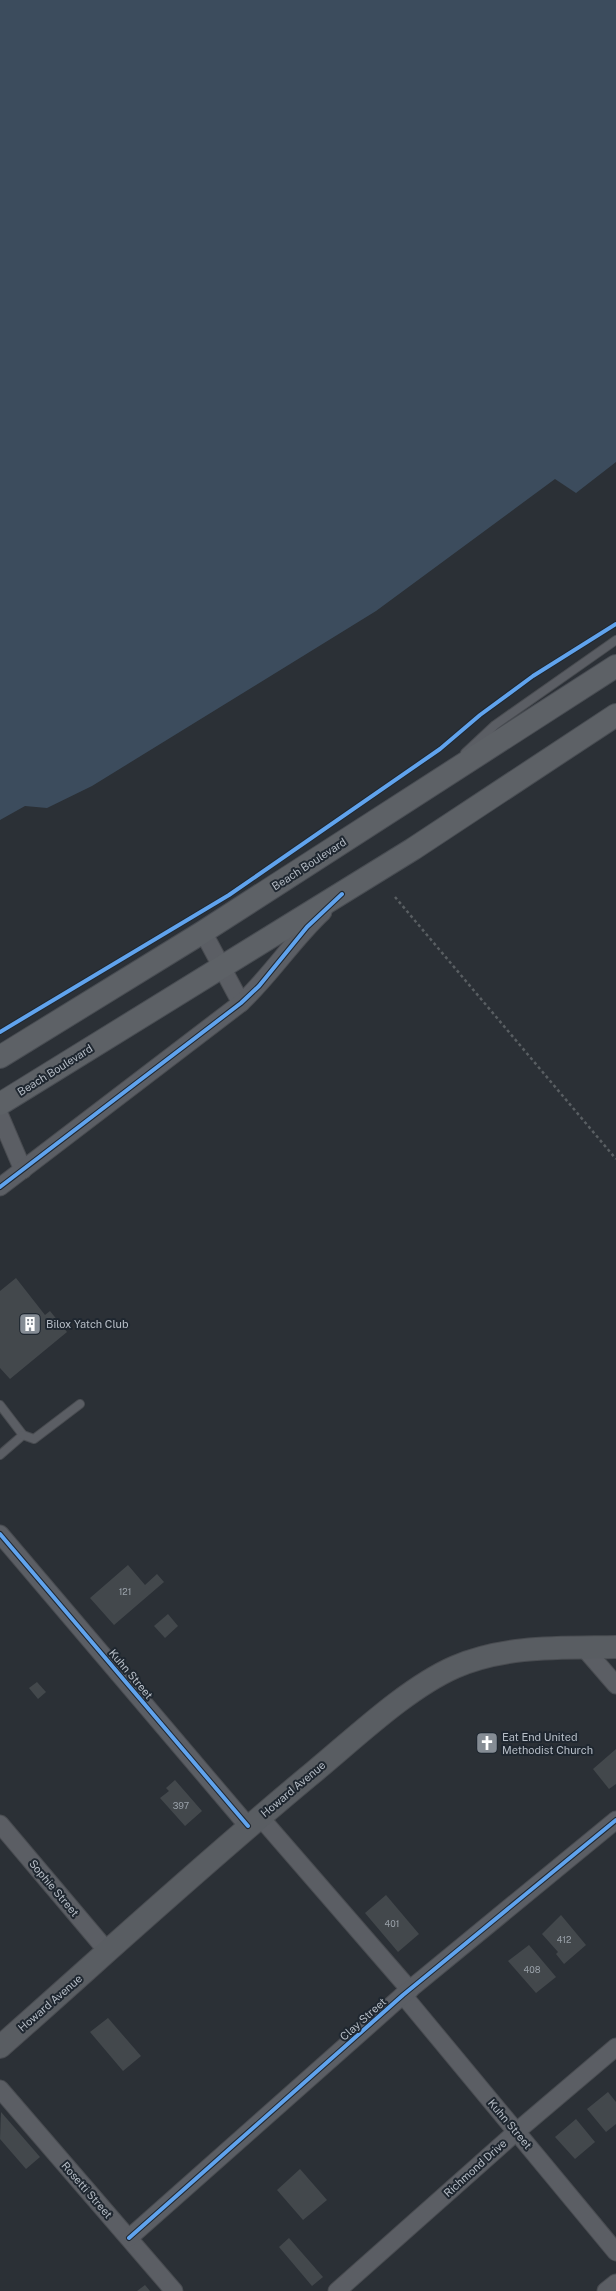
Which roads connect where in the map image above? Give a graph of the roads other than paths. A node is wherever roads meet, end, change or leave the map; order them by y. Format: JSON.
{"nodes":[{"id":1,"x":616,"y":640,"type":"edge"},
{"id":2,"x":616,"y":666,"type":"edge"},
{"id":3,"x":616,"y":715,"type":"edge"},
{"id":4,"x":440,"y":780,"type":"junction"},
{"id":5,"x":342,"y":894,"type":"junction"},
{"id":6,"x":203,"y":932,"type":"junction"},
{"id":7,"x":222,"y":967,"type":"junction"},
{"id":8,"x":241,"y":1003,"type":"junction"},
{"id":9,"x":0,"y":1057,"type":"edge"},
{"id":10,"x":0,"y":1104,"type":"edge"},
{"id":11,"x":0,"y":1116,"type":"edge"},
{"id":12,"x":23,"y":1170,"type":"junction"},
{"id":13,"x":0,"y":1187,"type":"edge"},
{"id":14,"x":80,"y":1404,"type":"dead end"},
{"id":15,"x":0,"y":1405,"type":"edge"},
{"id":16,"x":23,"y":1436,"type":"junction"},
{"id":17,"x":0,"y":1455,"type":"edge"},
{"id":18,"x":0,"y":1534,"type":"edge"},
{"id":19,"x":616,"y":1647,"type":"edge"},
{"id":20,"x":584,"y":1648,"type":"junction"},
{"id":21,"x":616,"y":1686,"type":"edge"},
{"id":22,"x":616,"y":1820,"type":"edge"},
{"id":23,"x":254,"y":1821,"type":"junction"},
{"id":24,"x":0,"y":1824,"type":"edge"},
{"id":25,"x":108,"y":1952,"type":"junction"},
{"id":26,"x":406,"y":1993,"type":"junction"},
{"id":27,"x":0,"y":2047,"type":"edge"},
{"id":28,"x":616,"y":2047,"type":"edge"},
{"id":29,"x":0,"y":2089,"type":"edge"},
{"id":30,"x":516,"y":2132,"type":"junction"},
{"id":31,"x":129,"y":2238,"type":"junction"},
{"id":32,"x":616,"y":2252,"type":"edge"},
{"id":33,"x":616,"y":2282,"type":"edge"},
{"id":34,"x":174,"y":2291,"type":"edge"},
{"id":35,"x":336,"y":2291,"type":"edge"},
{"id":36,"x":606,"y":2291,"type":"edge"}],
"edges":[{"from":1,"to":4,"type":"lane"},
{"from":2,"to":4,"type":"main road","name":"Beach Boulevard"},
{"from":3,"to":5,"type":"main road","name":"Beach Boulevard"},
{"from":4,"to":6,"type":"main road","name":"Beach Boulevard"},
{"from":5,"to":7,"type":"main road","name":"Beach Boulevard"},
{"from":5,"to":8,"type":"street"},
{"from":6,"to":7,"type":"street"},
{"from":6,"to":9,"type":"main road","name":"Beach Boulevard"},
{"from":7,"to":8,"type":"street"},
{"from":7,"to":10,"type":"main road","name":"Beach Boulevard"},
{"from":8,"to":12,"type":"street"},
{"from":11,"to":12,"type":"street"},
{"from":12,"to":13,"type":"street"},
{"from":14,"to":16,"type":"lane"},
{"from":15,"to":16,"type":"lane"},
{"from":16,"to":17,"type":"lane"},
{"from":18,"to":23,"type":"street","name":"Kuhn Street"},
{"from":19,"to":20,"type":"main road","name":"Howard Avenue"},
{"from":20,"to":21,"type":"street"},
{"from":20,"to":23,"type":"main road","name":"Howard Avenue"},
{"from":22,"to":26,"type":"street","name":"Clay Street"},
{"from":23,"to":25,"type":"main road","name":"Howard Avenue"},
{"from":23,"to":26,"type":"street","name":"Kuhn Street"},
{"from":24,"to":25,"type":"street","name":"Sophie Street"},
{"from":25,"to":27,"type":"main road","name":"Howard Avenue"},
{"from":26,"to":30,"type":"street","name":"Kuhn Street"},
{"from":26,"to":31,"type":"street","name":"Clay Street"},
{"from":28,"to":30,"type":"street","name":"Richmond Drive"},
{"from":29,"to":31,"type":"street","name":"Rosetti Street"},
{"from":30,"to":32,"type":"street","name":"Kuhn Street"},
{"from":30,"to":35,"type":"street","name":"Richmond Drive"},
{"from":31,"to":34,"type":"street","name":"Rosetti Street"},
{"from":33,"to":36,"type":"street"}]}
